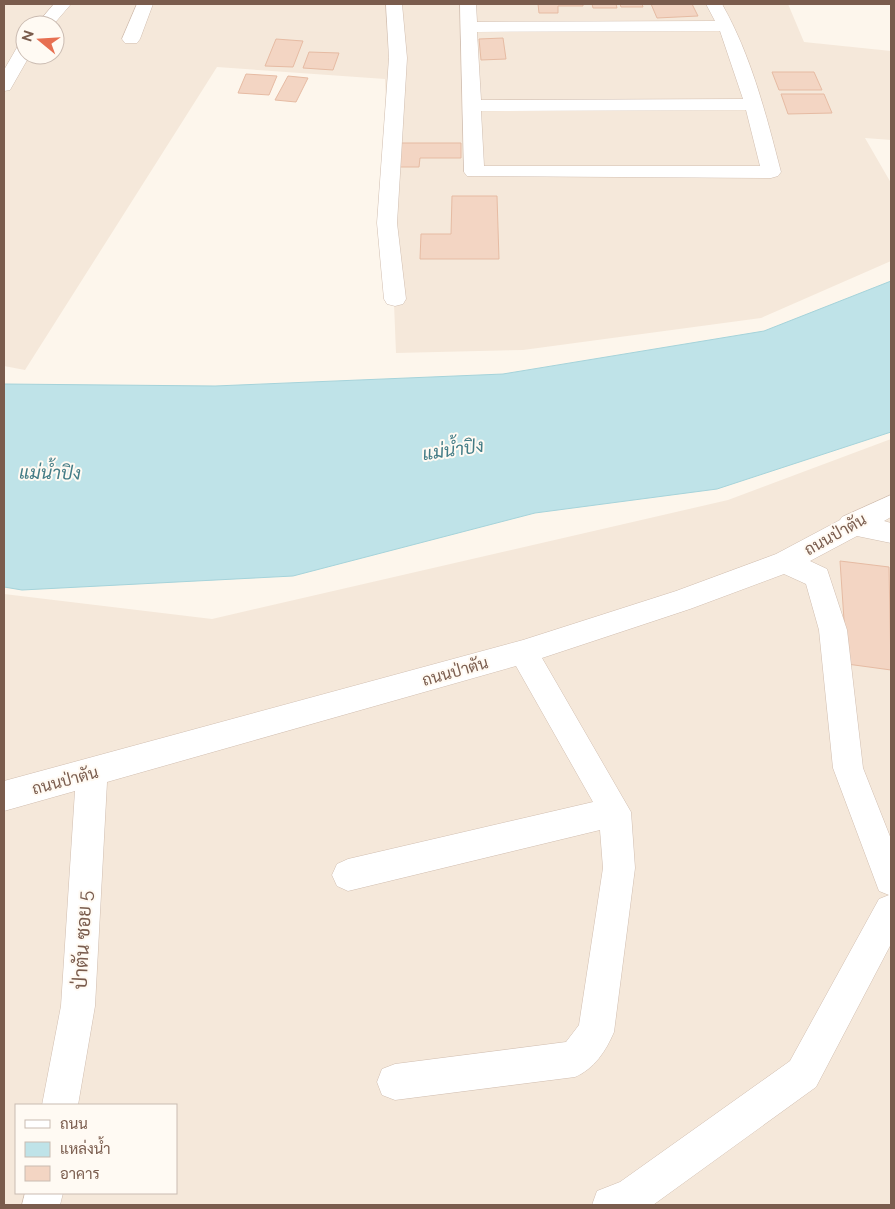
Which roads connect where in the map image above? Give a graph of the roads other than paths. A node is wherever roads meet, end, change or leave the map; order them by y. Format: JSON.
{"nodes":[{"id":1,"x":63,"y":4,"type":"edge"},
{"id":2,"x":145,"y":4,"type":"edge"},
{"id":3,"x":394,"y":4,"type":"edge"},
{"id":4,"x":468,"y":4,"type":"edge"},
{"id":5,"x":714,"y":4,"type":"edge"},
{"id":6,"x":53,"y":15,"type":"edge"},
{"id":7,"x":727,"y":26,"type":"junction"},
{"id":8,"x":469,"y":27,"type":"junction"},
{"id":9,"x":131,"y":38,"type":"dead end"},
{"id":10,"x":16,"y":65,"type":"edge"},
{"id":11,"x":4,"y":86,"type":"edge"},
{"id":12,"x":754,"y":104,"type":"junction"},
{"id":13,"x":472,"y":106,"type":"junction"},
{"id":14,"x":396,"y":299,"type":"dead end"},
{"id":15,"x":891,"y":505,"type":"edge"},
{"id":16,"x":851,"y":524,"type":"junction"},
{"id":17,"x":891,"y":533,"type":"edge"},
{"id":18,"x":785,"y":562,"type":"junction"},
{"id":19,"x":523,"y":652,"type":"junction"},
{"id":20,"x":92,"y":772,"type":"junction"},
{"id":21,"x":4,"y":796,"type":"edge"},
{"id":22,"x":615,"y":812,"type":"junction"},
{"id":23,"x":348,"y":875,"type":"dead end"},
{"id":24,"x":891,"y":880,"type":"edge"},
{"id":25,"x":891,"y":911,"type":"edge"},
{"id":26,"x":395,"y":1082,"type":"dead end"},
{"id":27,"x":60,"y":1104,"type":"edge"},
{"id":28,"x":611,"y":1205,"type":"edge"}],
"edges":[{"from":1,"to":6,"type":"street"},
{"from":2,"to":9,"type":"street"},
{"from":3,"to":14,"type":"street"},
{"from":4,"to":8,"type":"street"},
{"from":5,"to":7,"type":"street"},
{"from":7,"to":8,"type":"street"},
{"from":7,"to":12,"type":"street"},
{"from":8,"to":13,"type":"street"},
{"from":10,"to":11,"type":"street"},
{"from":12,"to":13,"type":"street"},
{"from":12,"to":13,"type":"street"},
{"from":15,"to":16,"type":"street","name":"ถนนป่าตัน"},
{"from":16,"to":17,"type":"street"},
{"from":16,"to":18,"type":"street","name":"ถนนป่าตัน"},
{"from":18,"to":19,"type":"street","name":"ถนนป่าตัน"},
{"from":18,"to":24,"type":"street"},
{"from":19,"to":20,"type":"street","name":"ถนนป่าตัน"},
{"from":19,"to":22,"type":"street"},
{"from":20,"to":21,"type":"street","name":"ถนนป่าตัน"},
{"from":20,"to":27,"type":"street","name":"ป่าตัน ซอย 5"},
{"from":22,"to":23,"type":"street"},
{"from":22,"to":26,"type":"street"},
{"from":25,"to":28,"type":"street"}]}
